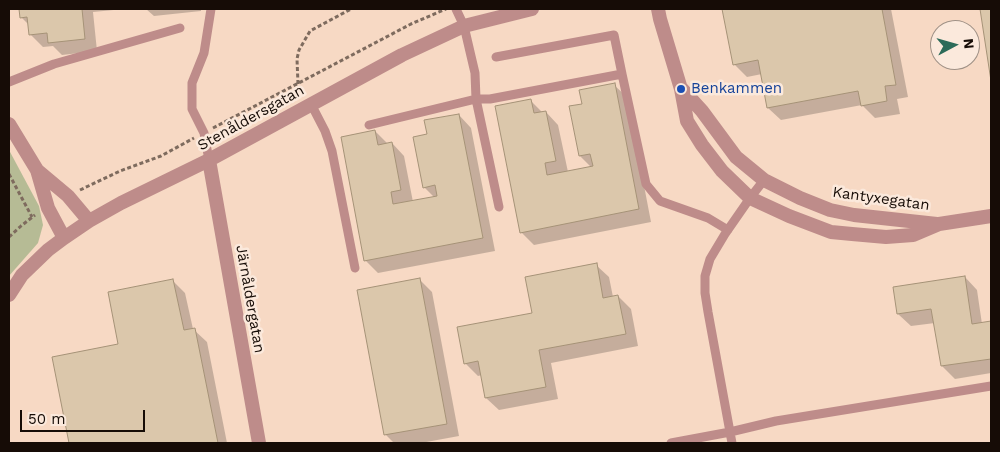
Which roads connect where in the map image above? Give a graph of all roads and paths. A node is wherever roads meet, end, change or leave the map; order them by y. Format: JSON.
{"nodes":[{"id":1,"x":211,"y":9,"type":"edge"},
{"id":2,"x":350,"y":9,"type":"edge"},
{"id":3,"x":447,"y":9,"type":"edge"},
{"id":4,"x":456,"y":9,"type":"edge"},
{"id":5,"x":532,"y":9,"type":"edge"},
{"id":6,"x":658,"y":9,"type":"edge"},
{"id":7,"x":464,"y":26,"type":"junction"},
{"id":8,"x":180,"y":28,"type":"dead end"},
{"id":9,"x":496,"y":57,"type":"dead end"},
{"id":10,"x":622,"y":74,"type":"junction"},
{"id":11,"x":9,"y":82,"type":"edge"},
{"id":12,"x":298,"y":84,"type":"junction"},
{"id":13,"x":681,"y":89,"type":"junction"},
{"id":14,"x":476,"y":99,"type":"junction"},
{"id":15,"x":311,"y":104,"type":"junction"},
{"id":16,"x":9,"y":124,"type":"edge"},
{"id":17,"x":369,"y":125,"type":"dead end"},
{"id":18,"x":204,"y":133,"type":"junction"},
{"id":19,"x":209,"y":160,"type":"junction"},
{"id":20,"x":36,"y":170,"type":"junction"},
{"id":21,"x":9,"y":174,"type":"edge"},
{"id":22,"x":764,"y":180,"type":"junction"},
{"id":23,"x":68,"y":196,"type":"junction"},
{"id":24,"x":750,"y":198,"type":"junction"},
{"id":25,"x":499,"y":207,"type":"dead end"},
{"id":26,"x":48,"y":208,"type":"junction"},
{"id":27,"x":991,"y":216,"type":"edge"},
{"id":28,"x":32,"y":217,"type":"junction"},
{"id":29,"x":89,"y":221,"type":"junction"},
{"id":30,"x":939,"y":224,"type":"junction"},
{"id":31,"x":728,"y":230,"type":"junction"},
{"id":32,"x":9,"y":237,"type":"edge"},
{"id":33,"x":64,"y":238,"type":"junction"},
{"id":34,"x":356,"y":268,"type":"dead end"},
{"id":35,"x":9,"y":295,"type":"edge"},
{"id":36,"x":991,"y":386,"type":"edge"},
{"id":37,"x":730,"y":432,"type":"junction"},
{"id":38,"x":259,"y":443,"type":"edge"},
{"id":39,"x":671,"y":443,"type":"edge"},
{"id":40,"x":732,"y":443,"type":"edge"}],
"edges":[{"from":1,"to":18,"type":"lane"},
{"from":2,"to":12,"type":"path"},
{"from":3,"to":12,"type":"path"},
{"from":4,"to":7,"type":"lane"},
{"from":5,"to":7,"type":"street","name":"Stenåldersgatan"},
{"from":6,"to":13,"type":"street"},
{"from":7,"to":14,"type":"lane"},
{"from":7,"to":15,"type":"street","name":"Stenåldersgatan"},
{"from":8,"to":11,"type":"lane"},
{"from":9,"to":10,"type":"lane"},
{"from":10,"to":14,"type":"lane"},
{"from":10,"to":31,"type":"lane"},
{"from":12,"to":18,"type":"path"},
{"from":13,"to":22,"type":"street","name":"Kantyxegatan"},
{"from":13,"to":24,"type":"street"},
{"from":14,"to":17,"type":"lane"},
{"from":14,"to":25,"type":"lane"},
{"from":15,"to":19,"type":"street","name":"Stenåldersgatan"},
{"from":15,"to":34,"type":"lane"},
{"from":16,"to":20,"type":"street"},
{"from":18,"to":19,"type":"lane"},
{"from":18,"to":23,"type":"path"},
{"from":19,"to":29,"type":"street","name":"Stenåldersgatan"},
{"from":19,"to":38,"type":"street","name":"Järnåldergatan"},
{"from":20,"to":23,"type":"street"},
{"from":20,"to":26,"type":"street"},
{"from":21,"to":28,"type":"path"},
{"from":22,"to":24,"type":"lane"},
{"from":22,"to":30,"type":"street","name":"Kantyxegatan"},
{"from":23,"to":29,"type":"street"},
{"from":24,"to":30,"type":"street","name":"Kantyxegatan"},
{"from":24,"to":31,"type":"lane"},
{"from":26,"to":28,"type":"path"},
{"from":26,"to":33,"type":"street"},
{"from":27,"to":30,"type":"street","name":"Kantyxegatan"},
{"from":28,"to":32,"type":"path"},
{"from":29,"to":33,"type":"street","name":"Stenåldersgatan"},
{"from":31,"to":37,"type":"lane"},
{"from":33,"to":35,"type":"street","name":"Stenåldersgatan"},
{"from":36,"to":37,"type":"lane"},
{"from":37,"to":39,"type":"lane"},
{"from":37,"to":40,"type":"lane"}]}
